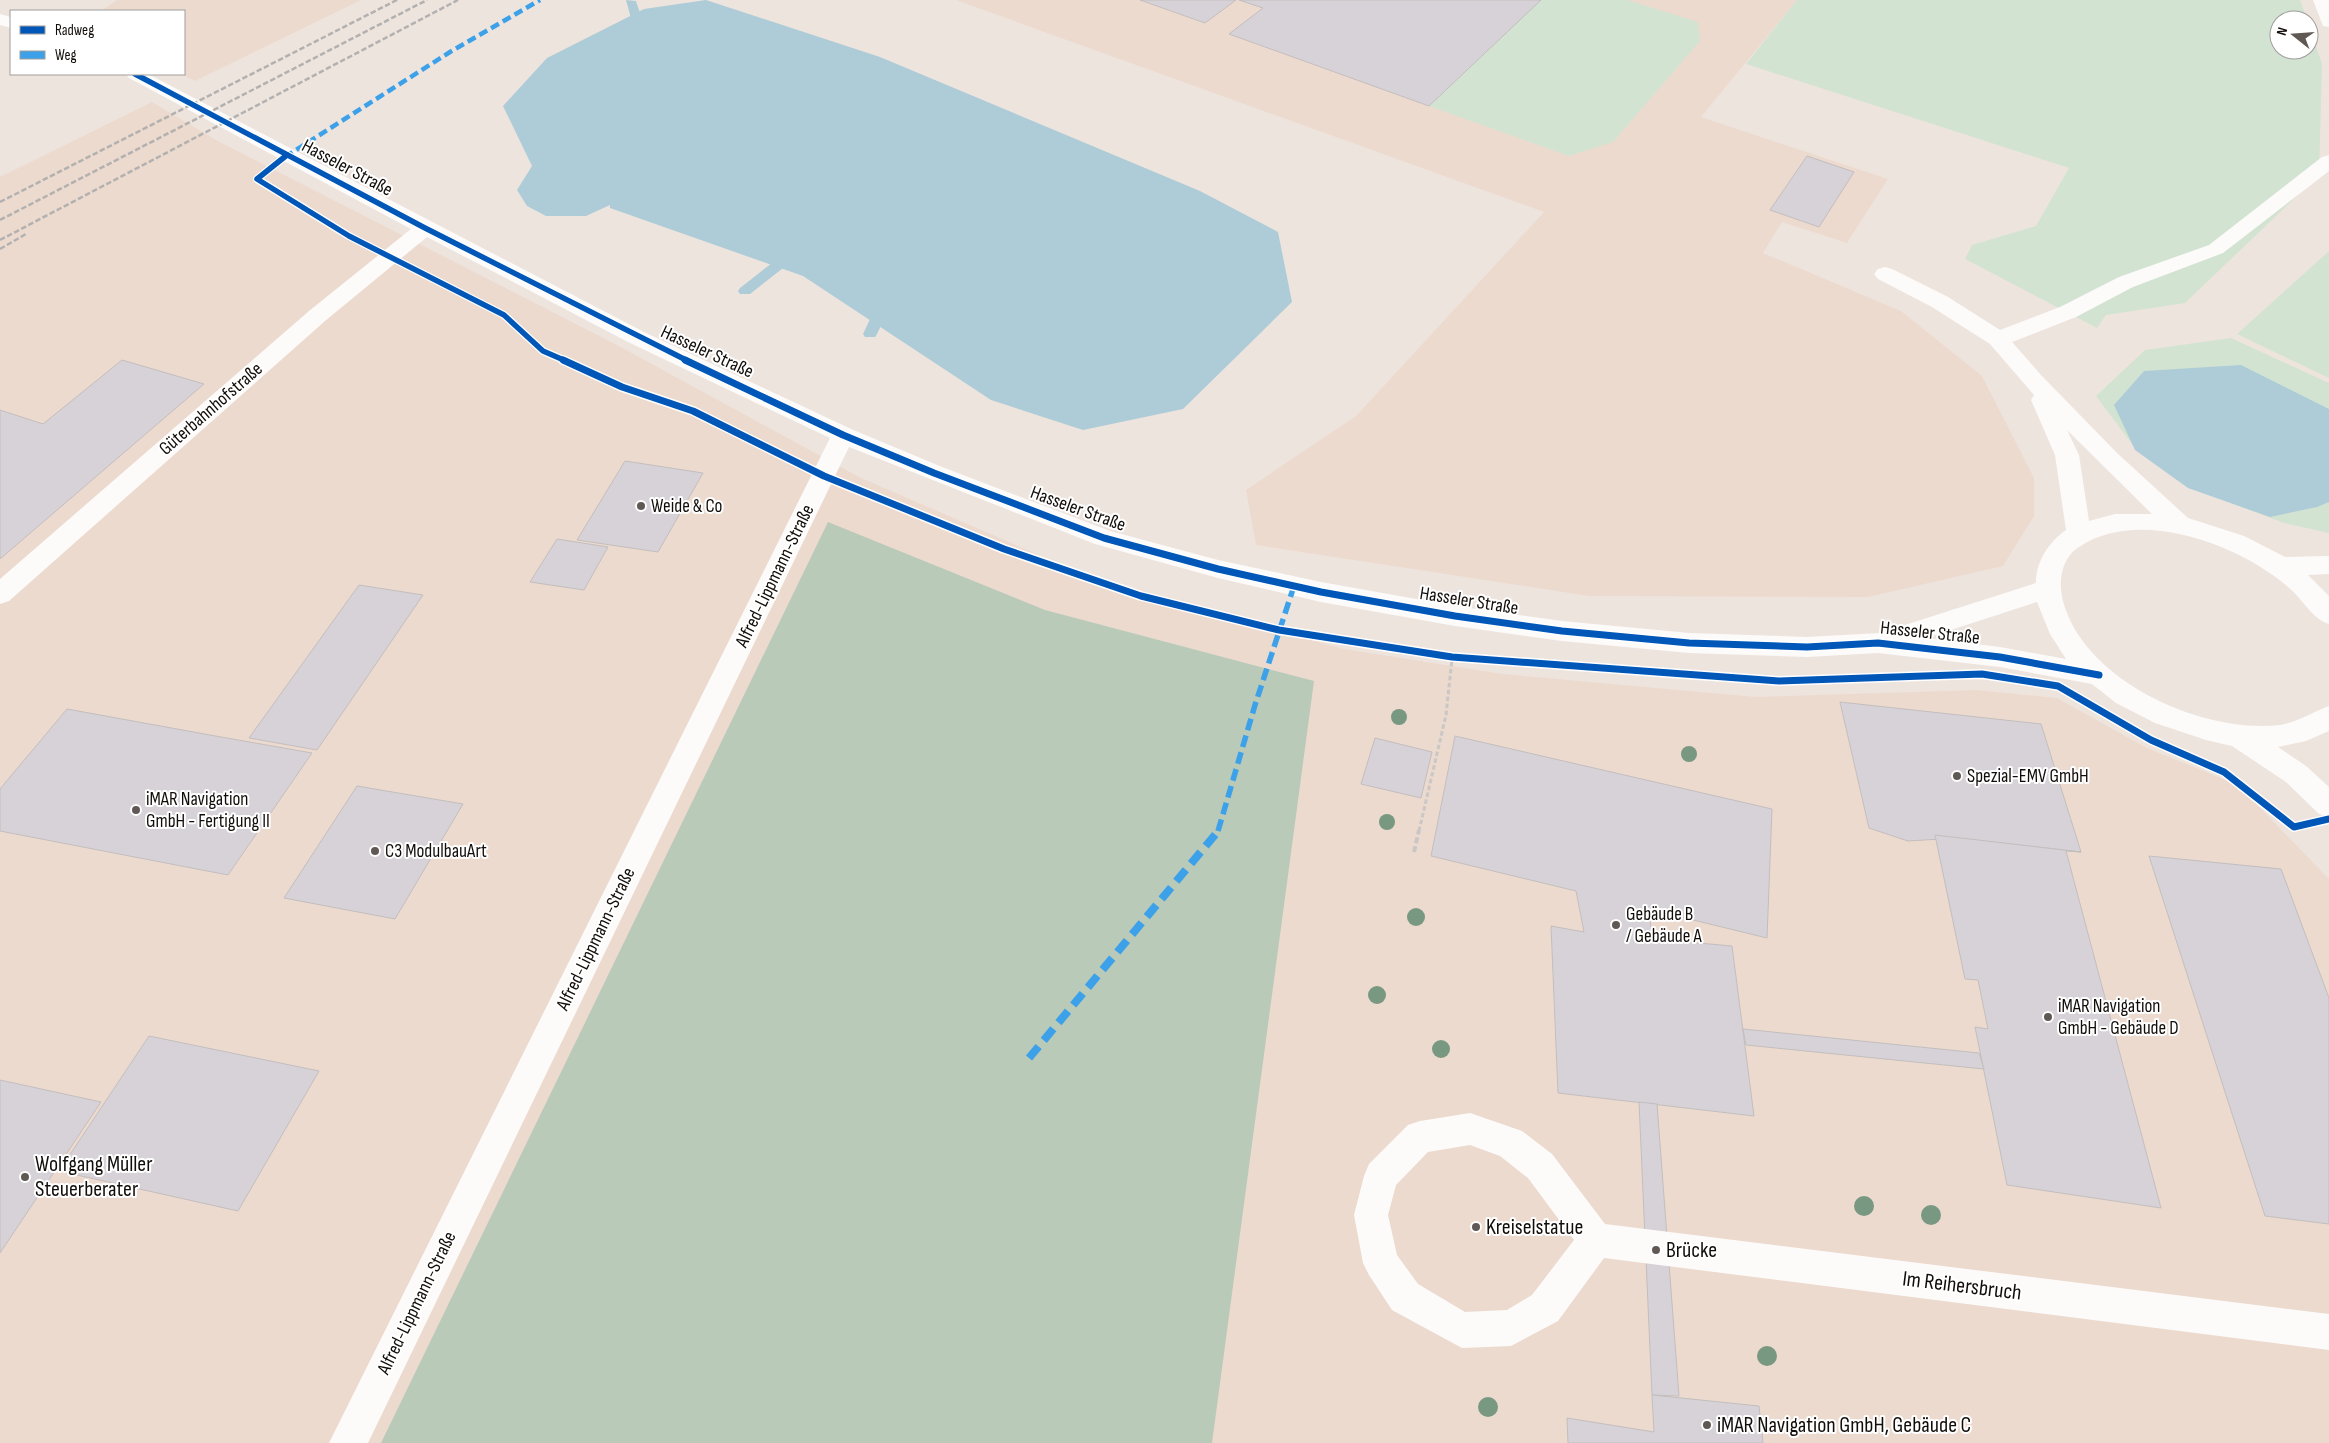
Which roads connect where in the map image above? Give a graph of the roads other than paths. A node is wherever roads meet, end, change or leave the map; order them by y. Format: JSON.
{"nodes":[{"id":1,"x":2322,"y":0,"type":"edge"},
{"id":2,"x":2329,"y":22,"type":"edge"},
{"id":3,"x":137,"y":75,"type":"edge"},
{"id":4,"x":2329,"y":161,"type":"edge"},
{"id":5,"x":425,"y":228,"type":"junction"},
{"id":6,"x":1885,"y":274,"type":"dead end"},
{"id":7,"x":1998,"y":339,"type":"junction"},
{"id":8,"x":2034,"y":380,"type":"junction"},
{"id":9,"x":843,"y":435,"type":"junction"},
{"id":10,"x":2180,"y":525,"type":"junction"},
{"id":11,"x":2079,"y":534,"type":"junction"},
{"id":12,"x":2329,"y":564,"type":"edge"},
{"id":13,"x":2278,"y":566,"type":"junction"},
{"id":14,"x":2046,"y":590,"type":"junction"},
{"id":15,"x":0,"y":594,"type":"edge"},
{"id":16,"x":2329,"y":614,"type":"edge"},
{"id":17,"x":1878,"y":643,"type":"junction"},
{"id":18,"x":2098,"y":675,"type":"junction"},
{"id":19,"x":2329,"y":720,"type":"edge"},
{"id":20,"x":2239,"y":736,"type":"junction"},
{"id":21,"x":2329,"y":805,"type":"edge"},
{"id":22,"x":1596,"y":1240,"type":"junction"},
{"id":23,"x":2329,"y":1332,"type":"edge"},
{"id":24,"x":348,"y":1443,"type":"edge"}],
"edges":[{"from":1,"to":2,"type":"street"},
{"from":3,"to":5,"type":"street","name":"Hasseler Straße"},
{"from":4,"to":7,"type":"street"},
{"from":5,"to":9,"type":"street","name":"Hasseler Straße"},
{"from":5,"to":15,"type":"street","name":"Güterbahnhofstraße"},
{"from":6,"to":7,"type":"street"},
{"from":7,"to":8,"type":"street"},
{"from":8,"to":10,"type":"street"},
{"from":8,"to":11,"type":"street"},
{"from":9,"to":17,"type":"street","name":"Hasseler Straße"},
{"from":9,"to":24,"type":"street","name":"Alfred-Lippmann-Straße"},
{"from":10,"to":11,"type":"street","name":"Hasseler Straße"},
{"from":10,"to":13,"type":"street","name":"Hasseler Straße"},
{"from":11,"to":14,"type":"street","name":"Hasseler Straße"},
{"from":12,"to":13,"type":"street"},
{"from":13,"to":16,"type":"street","name":"Hasseler Straße"},
{"from":14,"to":17,"type":"street","name":"Hasseler Straße"},
{"from":14,"to":18,"type":"street","name":"Hasseler Straße"},
{"from":17,"to":18,"type":"street","name":"Hasseler Straße"},
{"from":18,"to":20,"type":"street","name":"Hasseler Straße"},
{"from":19,"to":20,"type":"street","name":"Hasseler Straße"},
{"from":20,"to":21,"type":"street"},
{"from":22,"to":22,"type":"street"},
{"from":22,"to":23,"type":"street","name":"Im Reihersbruch"}]}
